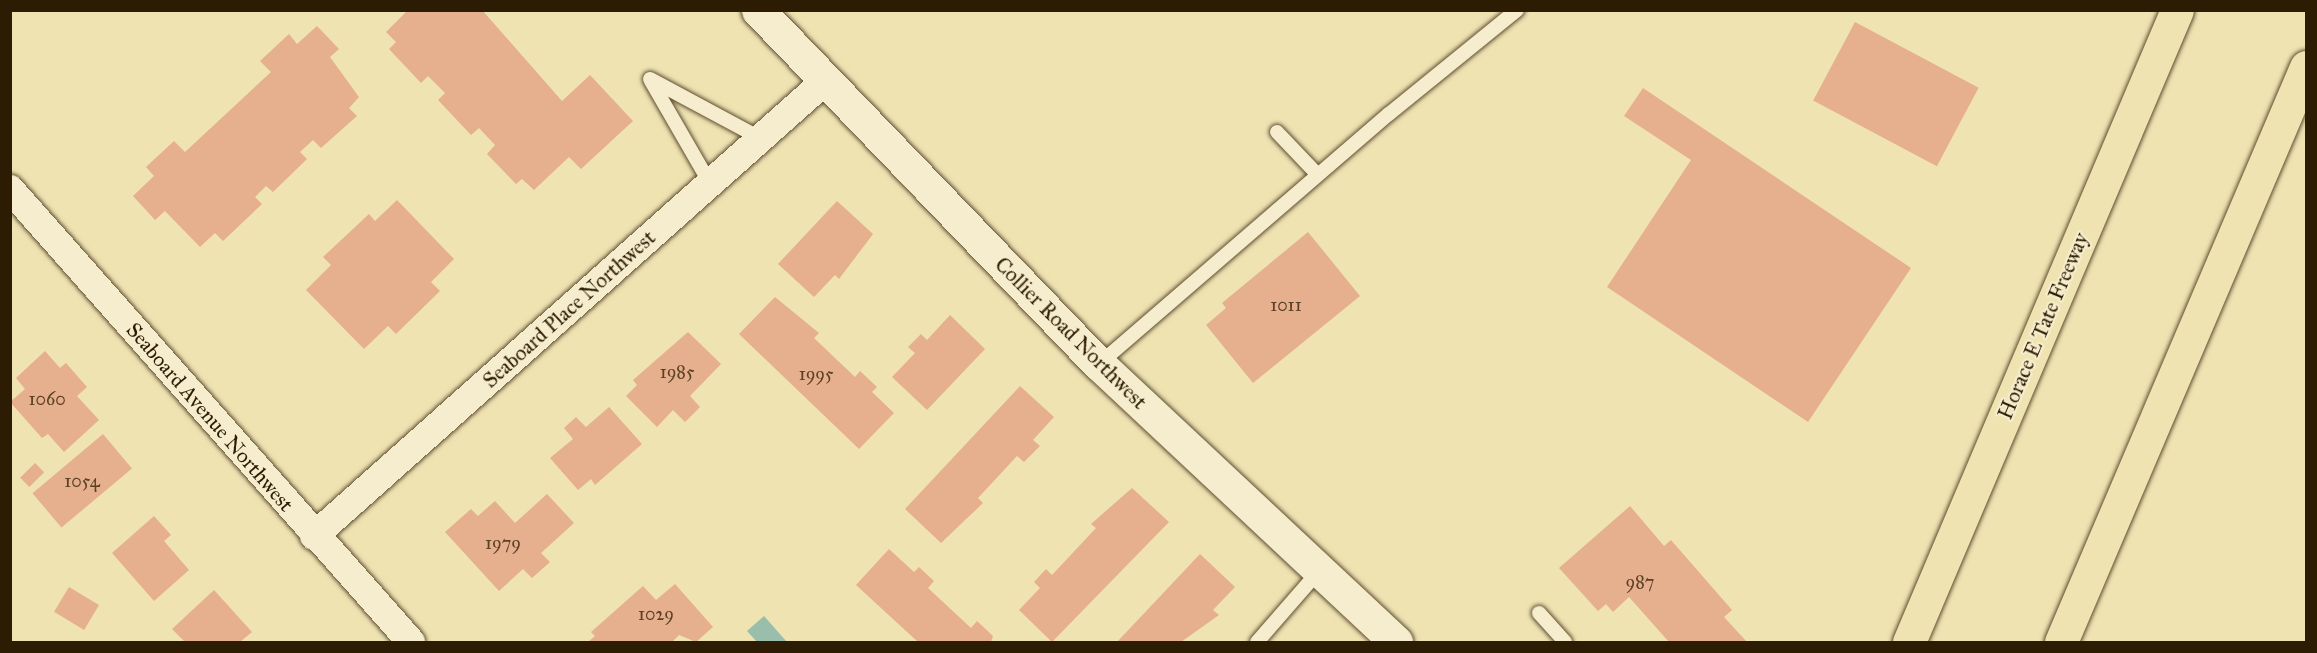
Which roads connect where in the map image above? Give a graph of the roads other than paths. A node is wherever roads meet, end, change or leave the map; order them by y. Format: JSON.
{"nodes":[{"id":1,"x":758,"y":10,"type":"edge"},
{"id":2,"x":1517,"y":10,"type":"edge"},
{"id":3,"x":2176,"y":10,"type":"edge"},
{"id":4,"x":2307,"y":67,"type":"edge"},
{"id":5,"x":824,"y":82,"type":"junction"},
{"id":6,"x":1277,"y":132,"type":"dead end"},
{"id":7,"x":760,"y":138,"type":"junction"},
{"id":8,"x":1318,"y":175,"type":"junction"},
{"id":9,"x":710,"y":183,"type":"junction"},
{"id":10,"x":10,"y":189,"type":"edge"},
{"id":11,"x":1099,"y":364,"type":"junction"},
{"id":12,"x":314,"y":536,"type":"junction"},
{"id":13,"x":1319,"y":571,"type":"junction"},
{"id":14,"x":1539,"y":613,"type":"dead end"},
{"id":15,"x":411,"y":642,"type":"edge"},
{"id":16,"x":1257,"y":642,"type":"edge"},
{"id":17,"x":1396,"y":642,"type":"edge"},
{"id":18,"x":1565,"y":642,"type":"edge"},
{"id":19,"x":1909,"y":642,"type":"edge"},
{"id":20,"x":2061,"y":642,"type":"edge"}],
"edges":[{"from":1,"to":5,"type":"street","name":"Collier Road Northwest"},
{"from":2,"to":8,"type":"lane"},
{"from":3,"to":19,"type":"highway","name":"Horace E Tate Freeway"},
{"from":4,"to":20,"type":"highway"},
{"from":5,"to":7,"type":"street","name":"Seaboard Place Northwest"},
{"from":5,"to":11,"type":"street","name":"Collier Road Northwest"},
{"from":6,"to":8,"type":"lane"},
{"from":7,"to":9,"type":"street","name":"Seaboard Place Northwest"},
{"from":7,"to":9,"type":"lane"},
{"from":8,"to":11,"type":"lane"},
{"from":9,"to":12,"type":"street","name":"Seaboard Place Northwest"},
{"from":10,"to":12,"type":"street","name":"Seaboard Avenue Northwest"},
{"from":11,"to":13,"type":"street","name":"Collier Road Northwest"},
{"from":12,"to":15,"type":"street","name":"Seaboard Avenue Northwest"},
{"from":13,"to":16,"type":"lane"},
{"from":13,"to":17,"type":"street","name":"Collier Road Northwest"},
{"from":14,"to":18,"type":"lane"}]}
